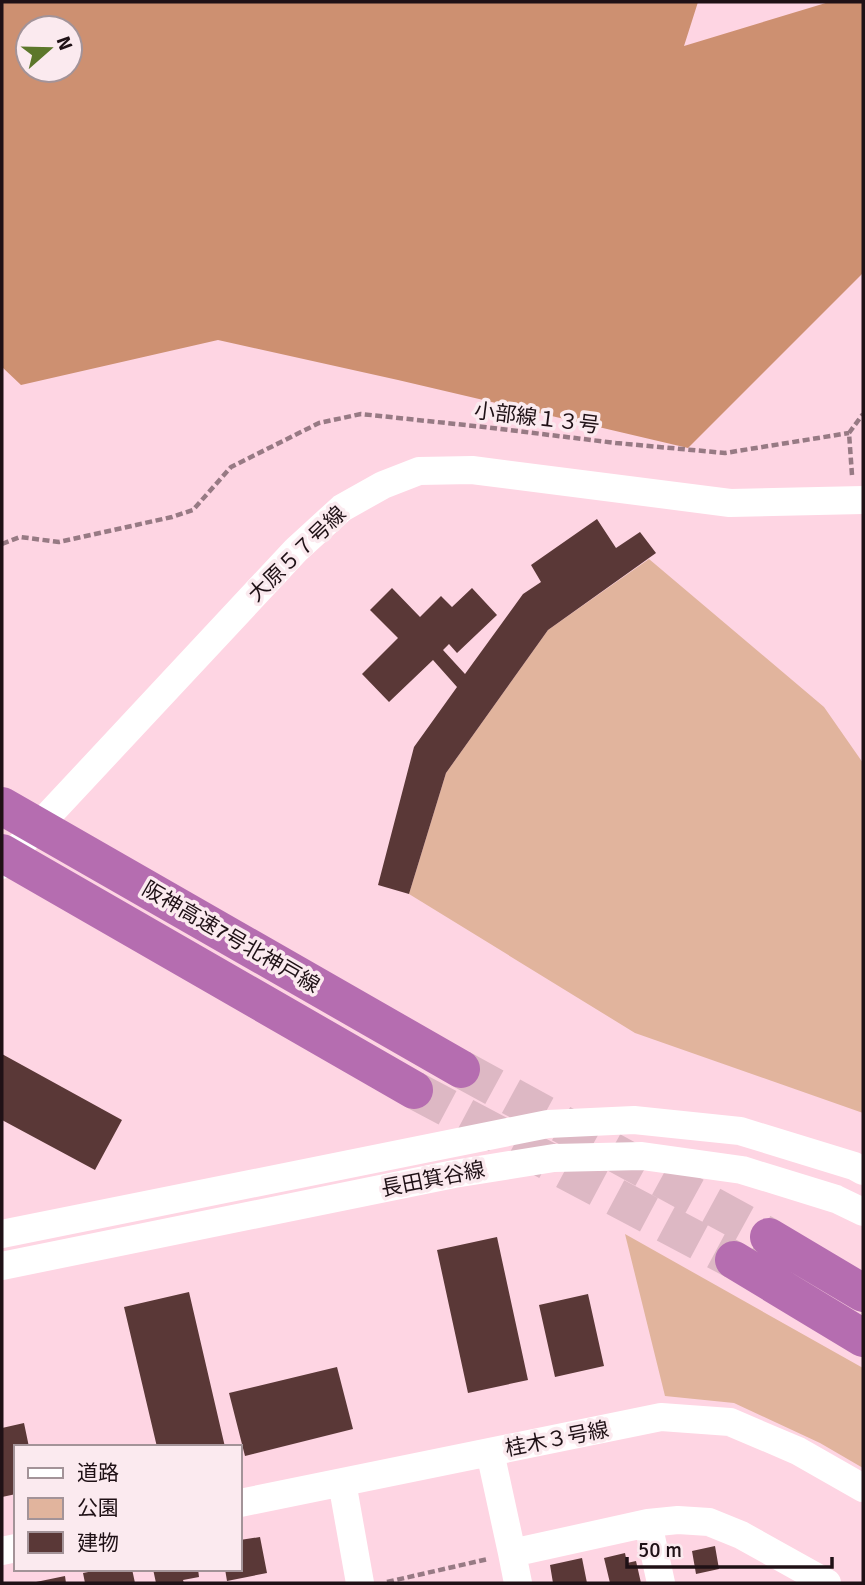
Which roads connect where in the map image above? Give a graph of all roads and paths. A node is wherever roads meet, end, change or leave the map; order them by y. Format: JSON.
{"nodes":[{"id":1,"x":863,"y":414,"type":"edge"},
{"id":2,"x":849,"y":433,"type":"junction"},
{"id":3,"x":859,"y":500,"type":"edge"},
{"id":4,"x":2,"y":544,"type":"edge"},
{"id":5,"x":2,"y":806,"type":"edge"},
{"id":6,"x":2,"y":853,"type":"edge"},
{"id":7,"x":2,"y":865,"type":"edge"},
{"id":8,"x":461,"y":1069,"type":"tunnel mouth"},
{"id":9,"x":414,"y":1090,"type":"tunnel mouth"},
{"id":10,"x":863,"y":1171,"type":"edge"},
{"id":11,"x":863,"y":1212,"type":"edge"},
{"id":12,"x":2,"y":1234,"type":"edge"},
{"id":13,"x":769,"y":1237,"type":"tunnel mouth"},
{"id":14,"x":734,"y":1260,"type":"tunnel mouth"},
{"id":15,"x":2,"y":1266,"type":"edge"},
{"id":16,"x":863,"y":1293,"type":"edge"},
{"id":17,"x":863,"y":1338,"type":"edge"},
{"id":18,"x":489,"y":1452,"type":"junction"},
{"id":19,"x":342,"y":1482,"type":"junction"},
{"id":20,"x":863,"y":1488,"type":"edge"},
{"id":21,"x":242,"y":1503,"type":"edge"},
{"id":22,"x":649,"y":1523,"type":"junction"},
{"id":23,"x":512,"y":1553,"type":"junction"},
{"id":24,"x":360,"y":1583,"type":"edge"},
{"id":25,"x":381,"y":1583,"type":"edge"},
{"id":26,"x":518,"y":1583,"type":"edge"},
{"id":27,"x":661,"y":1583,"type":"edge"},
{"id":28,"x":827,"y":1583,"type":"edge"}],
"edges":[{"from":1,"to":2,"type":"path"},
{"from":2,"to":3,"type":"path"},
{"from":2,"to":4,"type":"path","name":"小部線１３号"},
{"from":3,"to":7,"type":"street","name":"大原５７号線"},
{"from":5,"to":8,"type":"highway","name":"阪神高速7号北神戸線"},
{"from":6,"to":9,"type":"highway","name":"阪神高速7号北神戸線"},
{"from":10,"to":12,"type":"street","name":"長田箕谷線"},
{"from":11,"to":15,"type":"street","name":"長田箕谷線"},
{"from":13,"to":16,"type":"highway"},
{"from":14,"to":17,"type":"highway"},
{"from":18,"to":19,"type":"street","name":"桂木３号線"},
{"from":18,"to":20,"type":"street","name":"桂木３号線"},
{"from":18,"to":23,"type":"street"},
{"from":19,"to":21,"type":"street","name":"桂木３号線"},
{"from":19,"to":24,"type":"street"},
{"from":22,"to":23,"type":"street"},
{"from":22,"to":27,"type":"street"},
{"from":22,"to":28,"type":"street"},
{"from":23,"to":25,"type":"path"},
{"from":23,"to":26,"type":"street"}]}
